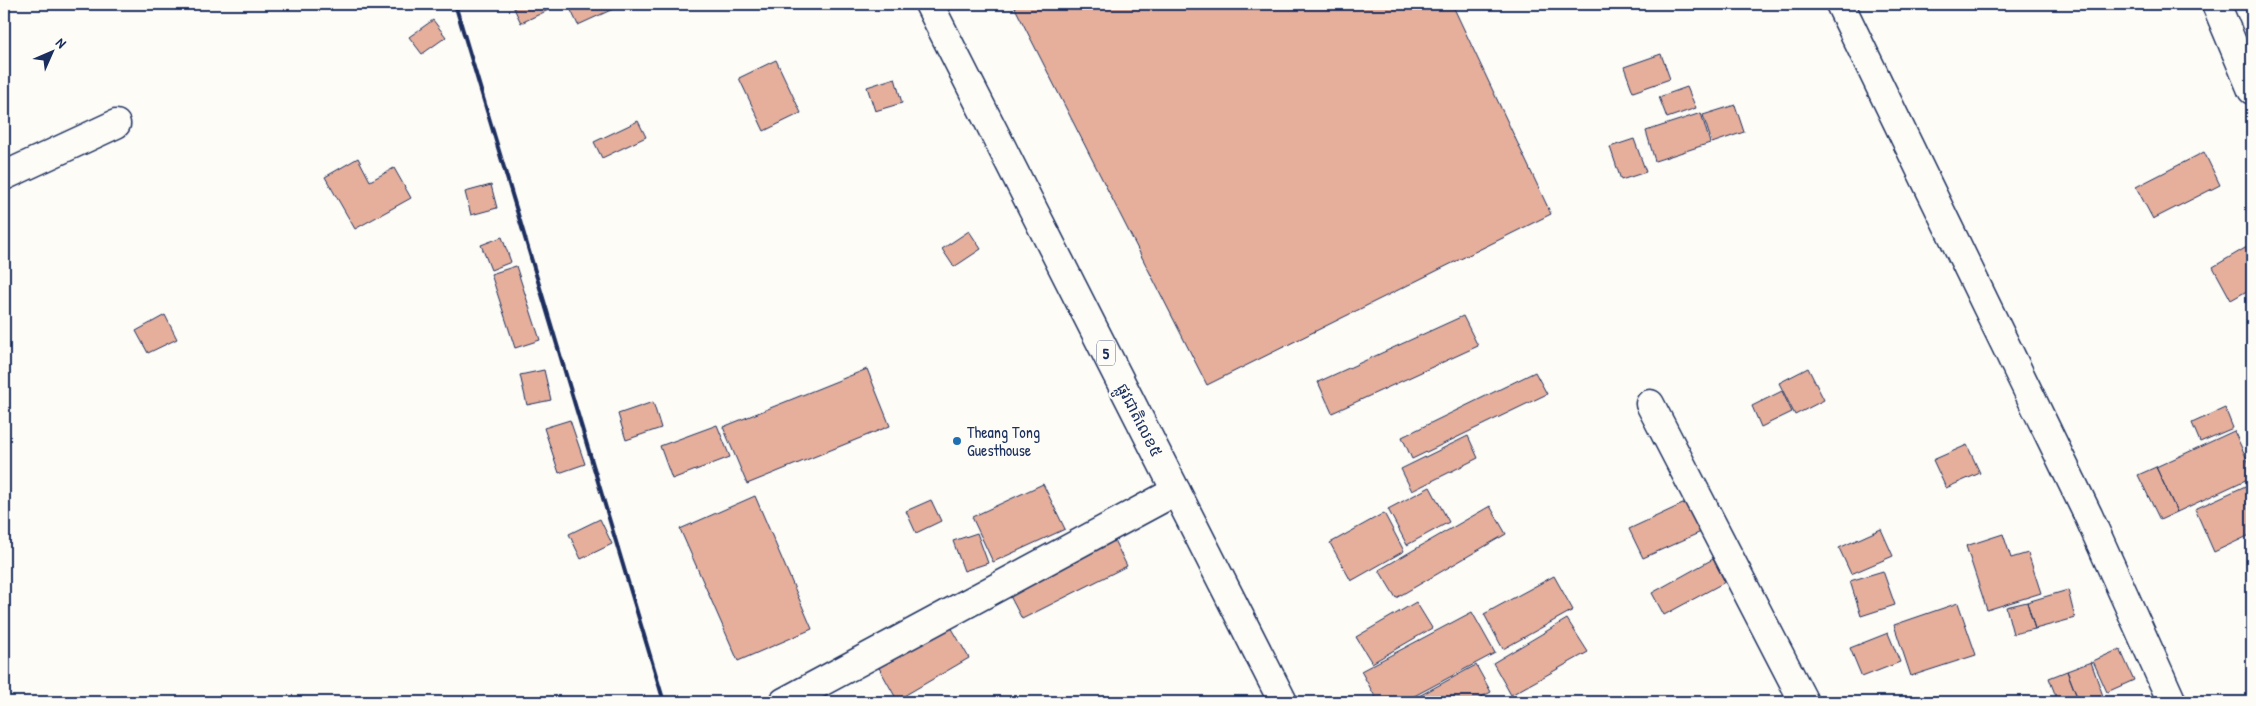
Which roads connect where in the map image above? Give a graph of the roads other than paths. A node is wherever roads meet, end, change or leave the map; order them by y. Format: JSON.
{"nodes":[{"id":1,"x":929,"y":4,"type":"edge"},
{"id":2,"x":1840,"y":4,"type":"edge"},
{"id":3,"x":2216,"y":4,"type":"edge"},
{"id":4,"x":2252,"y":90,"type":"edge"},
{"id":5,"x":116,"y":124,"type":"dead end"},
{"id":6,"x":4,"y":176,"type":"edge"},
{"id":7,"x":1650,"y":404,"type":"dead end"},
{"id":8,"x":1176,"y":491,"type":"junction"},
{"id":9,"x":784,"y":702,"type":"edge"},
{"id":10,"x":1283,"y":702,"type":"edge"},
{"id":11,"x":1804,"y":702,"type":"edge"},
{"id":12,"x":2172,"y":702,"type":"edge"}],
"edges":[{"from":1,"to":8,"type":"main road","name":"ផ្លូវជាតិលេខ៥","number":"5"},
{"from":2,"to":12,"type":"main road"},
{"from":3,"to":4,"type":"main road"},
{"from":5,"to":6,"type":"main road"},
{"from":7,"to":11,"type":"main road"},
{"from":8,"to":9,"type":"main road"},
{"from":8,"to":10,"type":"main road","name":"ផ្លូវជាតិលេខ៥","number":"5"}]}
